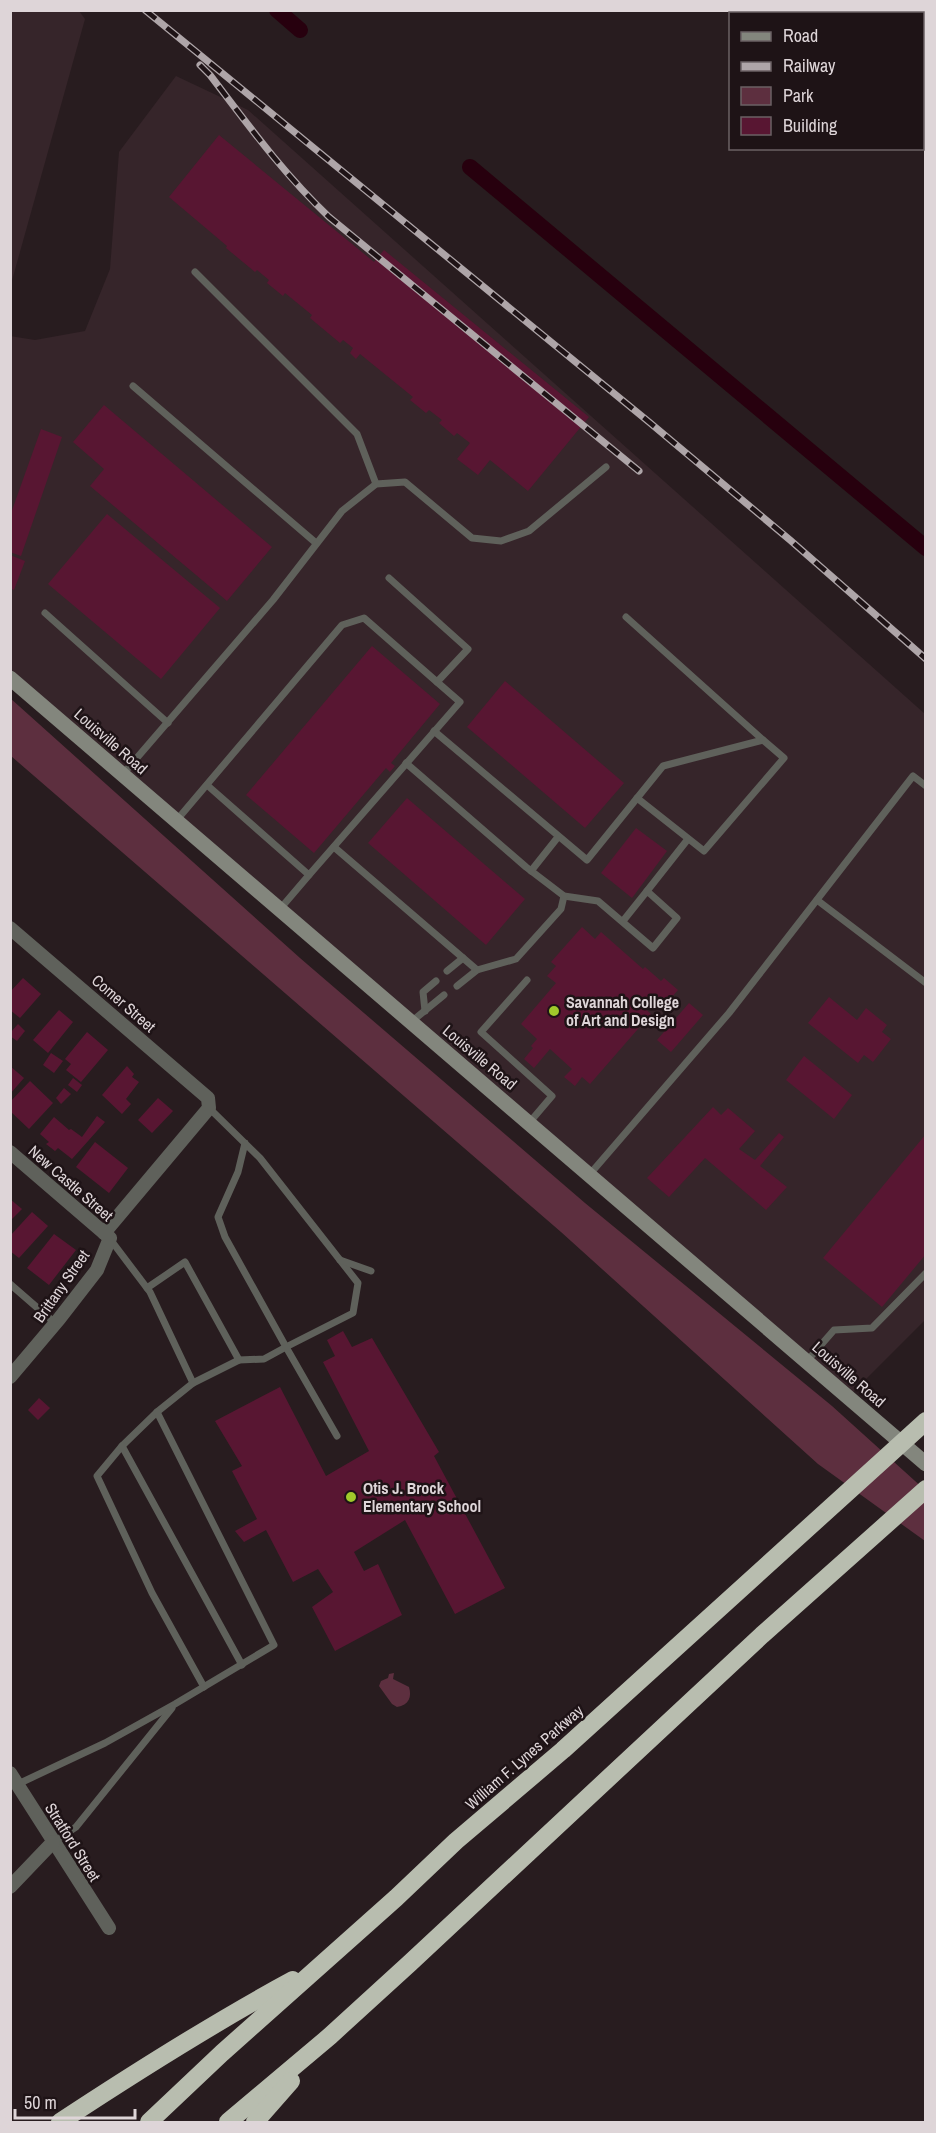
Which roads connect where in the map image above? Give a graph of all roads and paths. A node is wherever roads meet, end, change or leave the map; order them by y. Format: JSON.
{"nodes":[{"id":1,"x":195,"y":272,"type":"dead end"},
{"id":2,"x":133,"y":386,"type":"dead end"},
{"id":3,"x":606,"y":467,"type":"dead end"},
{"id":4,"x":376,"y":484,"type":"junction"},
{"id":5,"x":316,"y":543,"type":"junction"},
{"id":6,"x":389,"y":578,"type":"dead end"},
{"id":7,"x":45,"y":613,"type":"dead end"},
{"id":8,"x":626,"y":617,"type":"dead end"},
{"id":9,"x":10,"y":678,"type":"edge"},
{"id":10,"x":437,"y":682,"type":"junction"},
{"id":11,"x":168,"y":723,"type":"junction"},
{"id":12,"x":434,"y":731,"type":"junction"},
{"id":13,"x":763,"y":740,"type":"junction"},
{"id":14,"x":406,"y":763,"type":"junction"},
{"id":15,"x":123,"y":774,"type":"junction"},
{"id":16,"x":207,"y":785,"type":"junction"},
{"id":17,"x":926,"y":786,"type":"edge"},
{"id":18,"x":637,"y":798,"type":"junction"},
{"id":19,"x":176,"y":820,"type":"junction"},
{"id":20,"x":558,"y":837,"type":"junction"},
{"id":21,"x":688,"y":839,"type":"junction"},
{"id":22,"x":334,"y":847,"type":"junction"},
{"id":23,"x":531,"y":871,"type":"junction"},
{"id":24,"x":309,"y":875,"type":"junction"},
{"id":25,"x":647,"y":891,"type":"junction"},
{"id":26,"x":564,"y":896,"type":"junction"},
{"id":27,"x":818,"y":900,"type":"junction"},
{"id":28,"x":280,"y":909,"type":"junction"},
{"id":29,"x":623,"y":921,"type":"junction"},
{"id":30,"x":10,"y":928,"type":"edge"},
{"id":31,"x":463,"y":958,"type":"junction"},
{"id":32,"x":477,"y":970,"type":"junction"},
{"id":33,"x":447,"y":971,"type":"dead end"},
{"id":34,"x":527,"y":980,"type":"dead end"},
{"id":35,"x":436,"y":981,"type":"dead end"},
{"id":36,"x":926,"y":983,"type":"edge"},
{"id":37,"x":457,"y":986,"type":"dead end"},
{"id":38,"x":444,"y":995,"type":"dead end"},
{"id":39,"x":424,"y":1011,"type":"junction"},
{"id":40,"x":411,"y":1022,"type":"junction"},
{"id":41,"x":209,"y":1107,"type":"junction"},
{"id":42,"x":529,"y":1123,"type":"junction"},
{"id":43,"x":245,"y":1143,"type":"junction"},
{"id":44,"x":10,"y":1152,"type":"edge"},
{"id":45,"x":590,"y":1174,"type":"junction"},
{"id":46,"x":107,"y":1236,"type":"junction"},
{"id":47,"x":340,"y":1260,"type":"junction"},
{"id":48,"x":371,"y":1271,"type":"dead end"},
{"id":49,"x":926,"y":1273,"type":"edge"},
{"id":50,"x":10,"y":1284,"type":"edge"},
{"id":51,"x":147,"y":1288,"type":"junction"},
{"id":52,"x":56,"y":1324,"type":"junction"},
{"id":53,"x":286,"y":1347,"type":"junction"},
{"id":54,"x":239,"y":1360,"type":"junction"},
{"id":55,"x":807,"y":1361,"type":"junction"},
{"id":56,"x":10,"y":1377,"type":"edge"},
{"id":57,"x":193,"y":1383,"type":"junction"},
{"id":58,"x":157,"y":1412,"type":"junction"},
{"id":59,"x":926,"y":1421,"type":"edge"},
{"id":60,"x":337,"y":1436,"type":"dead end"},
{"id":61,"x":123,"y":1446,"type":"junction"},
{"id":62,"x":926,"y":1464,"type":"edge"},
{"id":63,"x":926,"y":1489,"type":"edge"},
{"id":64,"x":242,"y":1665,"type":"junction"},
{"id":65,"x":204,"y":1687,"type":"junction"},
{"id":66,"x":175,"y":1704,"type":"junction"},
{"id":67,"x":13,"y":1778,"type":"edge"},
{"id":68,"x":52,"y":1842,"type":"junction"},
{"id":69,"x":10,"y":1887,"type":"edge"},
{"id":70,"x":109,"y":1928,"type":"dead end"},
{"id":71,"x":321,"y":1964,"type":"junction"},
{"id":72,"x":330,"y":2036,"type":"junction"},
{"id":73,"x":60,"y":2122,"type":"edge"},
{"id":74,"x":148,"y":2122,"type":"edge"},
{"id":75,"x":228,"y":2122,"type":"edge"},
{"id":76,"x":255,"y":2122,"type":"edge"}],
"edges":[{"from":1,"to":4,"type":"lane"},
{"from":2,"to":5,"type":"lane"},
{"from":3,"to":4,"type":"lane"},
{"from":4,"to":5,"type":"lane"},
{"from":5,"to":11,"type":"lane"},
{"from":6,"to":10,"type":"lane"},
{"from":7,"to":11,"type":"lane"},
{"from":8,"to":13,"type":"lane"},
{"from":9,"to":15,"type":"main road","name":"Louisville Road"},
{"from":10,"to":12,"type":"lane"},
{"from":10,"to":16,"type":"lane"},
{"from":11,"to":15,"type":"lane"},
{"from":12,"to":14,"type":"lane"},
{"from":12,"to":20,"type":"lane"},
{"from":13,"to":18,"type":"lane"},
{"from":13,"to":21,"type":"lane"},
{"from":14,"to":22,"type":"lane"},
{"from":14,"to":23,"type":"lane"},
{"from":15,"to":19,"type":"main road","name":"Louisville Road"},
{"from":16,"to":19,"type":"lane"},
{"from":16,"to":24,"type":"lane"},
{"from":17,"to":27,"type":"lane"},
{"from":18,"to":20,"type":"lane"},
{"from":18,"to":21,"type":"lane"},
{"from":19,"to":28,"type":"main road","name":"Louisville Road"},
{"from":20,"to":23,"type":"lane"},
{"from":21,"to":25,"type":"lane"},
{"from":22,"to":24,"type":"lane"},
{"from":22,"to":31,"type":"lane"},
{"from":23,"to":26,"type":"lane"},
{"from":24,"to":28,"type":"lane"},
{"from":25,"to":29,"type":"lane"},
{"from":25,"to":29,"type":"lane"},
{"from":26,"to":29,"type":"lane"},
{"from":26,"to":32,"type":"lane"},
{"from":27,"to":36,"type":"lane"},
{"from":27,"to":45,"type":"lane"},
{"from":28,"to":40,"type":"main road","name":"Louisville Road"},
{"from":30,"to":41,"type":"street","name":"Comer Street"},
{"from":31,"to":32,"type":"lane"},
{"from":31,"to":33,"type":"lane"},
{"from":32,"to":37,"type":"lane"},
{"from":34,"to":42,"type":"lane"},
{"from":35,"to":39,"type":"lane"},
{"from":38,"to":39,"type":"lane"},
{"from":39,"to":40,"type":"lane"},
{"from":40,"to":42,"type":"main road","name":"Louisville Road"},
{"from":41,"to":43,"type":"lane"},
{"from":41,"to":46,"type":"street","name":"Brittany Street"},
{"from":42,"to":45,"type":"main road","name":"Louisville Road"},
{"from":43,"to":47,"type":"lane"},
{"from":43,"to":53,"type":"lane"},
{"from":44,"to":46,"type":"street","name":"New Castle Street"},
{"from":45,"to":55,"type":"main road","name":"Louisville Road"},
{"from":46,"to":51,"type":"lane"},
{"from":46,"to":52,"type":"street","name":"Brittany Street"},
{"from":47,"to":48,"type":"lane"},
{"from":47,"to":53,"type":"lane"},
{"from":49,"to":55,"type":"lane"},
{"from":50,"to":52,"type":"lane"},
{"from":51,"to":54,"type":"lane"},
{"from":51,"to":57,"type":"lane"},
{"from":52,"to":56,"type":"street","name":"Brittany Street"},
{"from":53,"to":54,"type":"lane"},
{"from":53,"to":60,"type":"lane"},
{"from":54,"to":57,"type":"lane"},
{"from":55,"to":62,"type":"main road","name":"Louisville Road"},
{"from":57,"to":58,"type":"lane"},
{"from":58,"to":61,"type":"lane"},
{"from":58,"to":64,"type":"lane"},
{"from":59,"to":71,"type":"highway","name":"William F. Lynes Parkway"},
{"from":61,"to":64,"type":"lane"},
{"from":61,"to":65,"type":"lane"},
{"from":63,"to":72,"type":"highway"},
{"from":64,"to":65,"type":"lane"},
{"from":65,"to":66,"type":"lane"},
{"from":66,"to":67,"type":"lane"},
{"from":66,"to":68,"type":"lane"},
{"from":67,"to":68,"type":"street","name":"Stratford Street"},
{"from":68,"to":69,"type":"street"},
{"from":68,"to":70,"type":"street","name":"Stratford Street"},
{"from":71,"to":73,"type":"highway"},
{"from":71,"to":74,"type":"highway","name":"William F. Lynes Parkway"},
{"from":72,"to":75,"type":"highway"},
{"from":72,"to":76,"type":"highway"}]}
